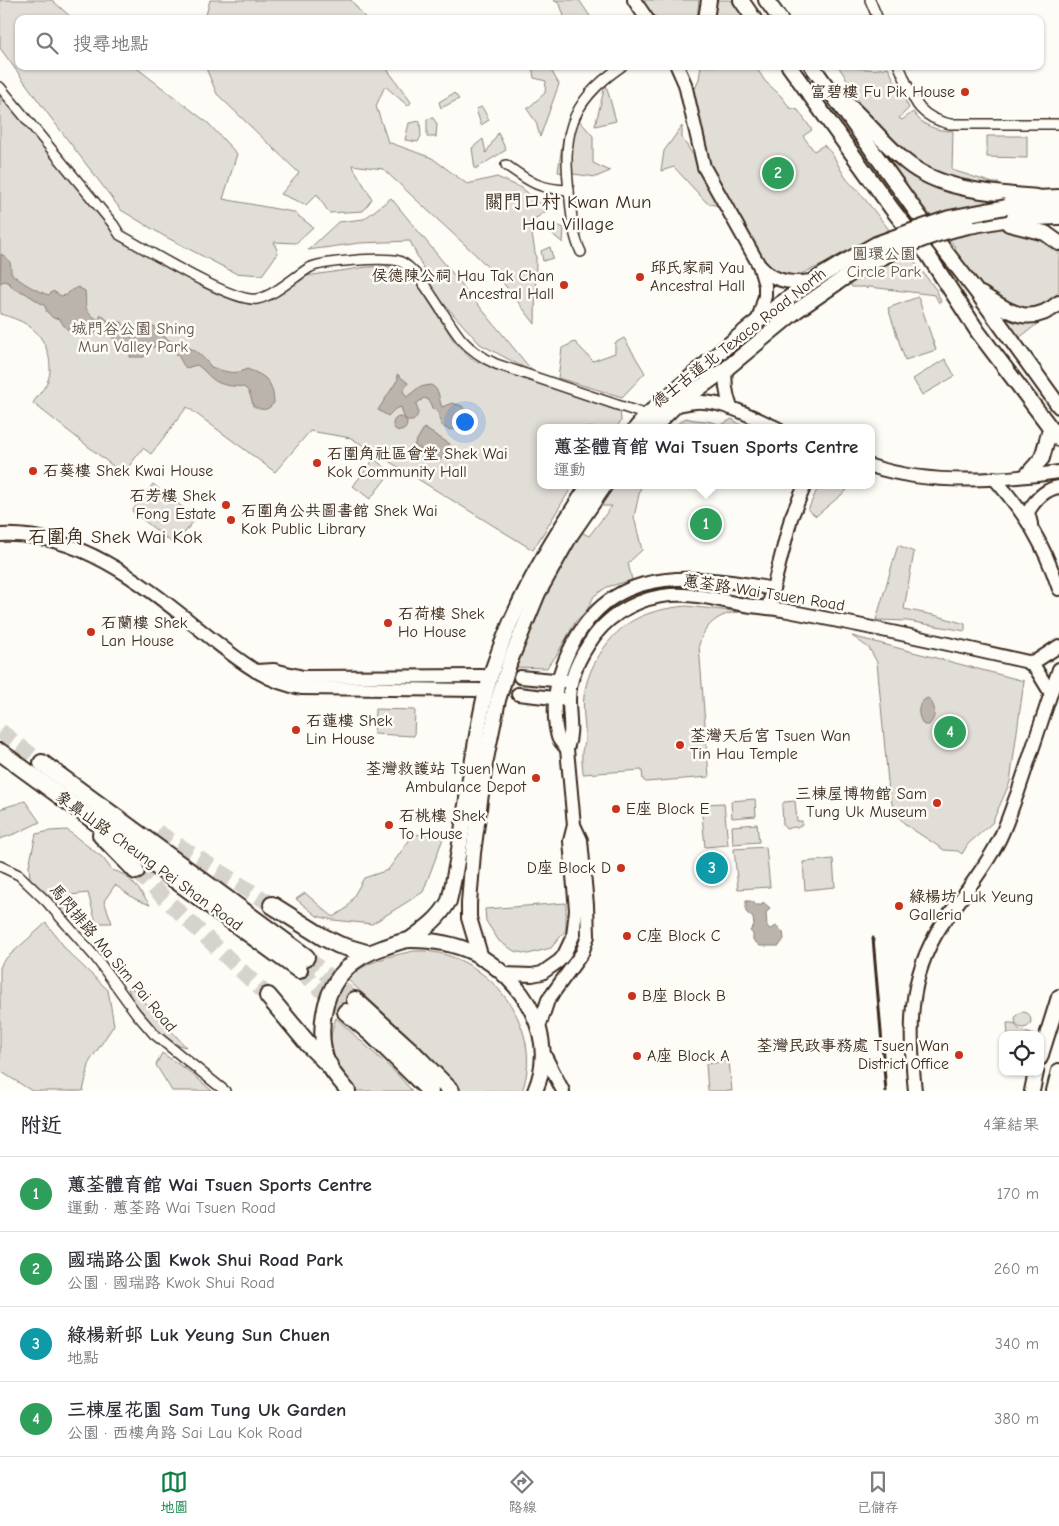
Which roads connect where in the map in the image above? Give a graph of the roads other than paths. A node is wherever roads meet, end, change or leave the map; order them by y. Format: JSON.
{"nodes":[{"id":1,"x":634,"y":0,"type":"edge"},
{"id":2,"x":709,"y":0,"type":"edge"},
{"id":3,"x":740,"y":0,"type":"edge"},
{"id":4,"x":766,"y":0,"type":"edge"},
{"id":5,"x":870,"y":0,"type":"edge"},
{"id":6,"x":644,"y":15,"type":"edge"},
{"id":7,"x":707,"y":15,"type":"edge"},
{"id":8,"x":751,"y":15,"type":"edge"},
{"id":9,"x":777,"y":15,"type":"edge"},
{"id":10,"x":876,"y":15,"type":"edge"},
{"id":11,"x":617,"y":70,"type":"edge"},
{"id":12,"x":679,"y":70,"type":"edge"},
{"id":13,"x":792,"y":70,"type":"edge"},
{"id":14,"x":815,"y":70,"type":"edge"},
{"id":15,"x":901,"y":70,"type":"edge"},
{"id":16,"x":826,"y":85,"type":"junction"},
{"id":17,"x":0,"y":87,"type":"edge"},
{"id":18,"x":1059,"y":124,"type":"edge"},
{"id":19,"x":506,"y":165,"type":"dead end"},
{"id":20,"x":568,"y":190,"type":"junction"},
{"id":21,"x":1059,"y":196,"type":"edge"},
{"id":22,"x":1037,"y":197,"type":"junction"},
{"id":23,"x":1059,"y":206,"type":"edge"},
{"id":24,"x":1006,"y":207,"type":"junction"},
{"id":25,"x":1059,"y":217,"type":"edge"},
{"id":26,"x":994,"y":222,"type":"junction"},
{"id":27,"x":1059,"y":243,"type":"edge"},
{"id":28,"x":581,"y":252,"type":"dead end"},
{"id":29,"x":759,"y":265,"type":"junction"},
{"id":30,"x":843,"y":271,"type":"junction"},
{"id":31,"x":811,"y":282,"type":"junction"},
{"id":32,"x":976,"y":291,"type":"junction"},
{"id":33,"x":1059,"y":303,"type":"edge"},
{"id":34,"x":758,"y":320,"type":"junction"},
{"id":35,"x":726,"y":369,"type":"junction"},
{"id":36,"x":676,"y":405,"type":"junction"},
{"id":37,"x":1059,"y":406,"type":"edge"},
{"id":38,"x":731,"y":408,"type":"junction"},
{"id":39,"x":650,"y":421,"type":"edge"},
{"id":40,"x":767,"y":424,"type":"edge"},
{"id":41,"x":1054,"y":434,"type":"edge"},
{"id":42,"x":875,"y":467,"type":"edge"},
{"id":43,"x":1059,"y":472,"type":"edge"},
{"id":44,"x":1027,"y":475,"type":"junction"},
{"id":45,"x":994,"y":478,"type":"junction"},
{"id":46,"x":1059,"y":487,"type":"edge"},
{"id":47,"x":586,"y":489,"type":"edge"},
{"id":48,"x":602,"y":489,"type":"edge"},
{"id":49,"x":803,"y":489,"type":"edge"},
{"id":50,"x":1031,"y":526,"type":"junction"},
{"id":51,"x":0,"y":535,"type":"edge"},
{"id":52,"x":773,"y":588,"type":"junction"},
{"id":53,"x":1059,"y":589,"type":"edge"},
{"id":54,"x":768,"y":608,"type":"junction"},
{"id":55,"x":1059,"y":646,"type":"edge"},
{"id":56,"x":1028,"y":662,"type":"junction"},
{"id":57,"x":1059,"y":669,"type":"edge"},
{"id":58,"x":256,"y":671,"type":"junction"},
{"id":59,"x":483,"y":676,"type":"dead end"},
{"id":60,"x":520,"y":677,"type":"dead end"},
{"id":61,"x":565,"y":681,"type":"junction"},
{"id":62,"x":479,"y":690,"type":"dead end"},
{"id":63,"x":1050,"y":692,"type":"junction"},
{"id":64,"x":518,"y":694,"type":"dead end"},
{"id":65,"x":555,"y":698,"type":"junction"},
{"id":66,"x":569,"y":700,"type":"junction"},
{"id":67,"x":567,"y":749,"type":"junction"},
{"id":68,"x":0,"y":752,"type":"edge"},
{"id":69,"x":42,"y":763,"type":"tunnel mouth"},
{"id":70,"x":86,"y":794,"type":"junction"},
{"id":71,"x":75,"y":808,"type":"junction"},
{"id":72,"x":574,"y":826,"type":"junction"},
{"id":73,"x":157,"y":832,"type":"tunnel mouth"},
{"id":74,"x":0,"y":866,"type":"edge"},
{"id":75,"x":136,"y":871,"type":"tunnel mouth"},
{"id":76,"x":272,"y":905,"type":"tunnel mouth"},
{"id":77,"x":409,"y":940,"type":"junction"},
{"id":78,"x":366,"y":953,"type":"junction"},
{"id":79,"x":481,"y":958,"type":"junction"},
{"id":80,"x":503,"y":974,"type":"junction"},
{"id":81,"x":268,"y":996,"type":"tunnel mouth"},
{"id":82,"x":1059,"y":997,"type":"edge"},
{"id":83,"x":539,"y":1027,"type":"junction"},
{"id":84,"x":1044,"y":1045,"type":"edge"},
{"id":85,"x":543,"y":1052,"type":"junction"},
{"id":86,"x":329,"y":1065,"type":"junction"},
{"id":87,"x":1059,"y":1071,"type":"edge"},
{"id":88,"x":1035,"y":1076,"type":"edge"},
{"id":89,"x":225,"y":1091,"type":"edge"},
{"id":90,"x":348,"y":1091,"type":"edge"},
{"id":91,"x":430,"y":1091,"type":"edge"},
{"id":92,"x":451,"y":1091,"type":"edge"},
{"id":93,"x":535,"y":1091,"type":"edge"},
{"id":94,"x":563,"y":1091,"type":"edge"},
{"id":95,"x":915,"y":1091,"type":"edge"},
{"id":96,"x":1032,"y":1091,"type":"edge"},
{"id":97,"x":1054,"y":1091,"type":"edge"}],
"edges":[{"from":1,"to":6,"type":"main road"},
{"from":2,"to":7,"type":"main road"},
{"from":3,"to":8,"type":"main road"},
{"from":4,"to":9,"type":"main road"},
{"from":5,"to":10,"type":"street"},
{"from":11,"to":20,"type":"street"},
{"from":12,"to":29,"type":"main road"},
{"from":13,"to":41,"type":"main road"},
{"from":14,"to":16,"type":"main road"},
{"from":15,"to":18,"type":"street"},
{"from":16,"to":22,"type":"main road"},
{"from":16,"to":32,"type":"main road"},
{"from":17,"to":39,"type":"street"},
{"from":19,"to":20,"type":"street"},
{"from":20,"to":28,"type":"street"},
{"from":21,"to":22,"type":"main road"},
{"from":22,"to":24,"type":"main road"},
{"from":23,"to":24,"type":"main road"},
{"from":24,"to":30,"type":"main road","bridge":true},
{"from":25,"to":26,"type":"main road"},
{"from":26,"to":27,"type":"main road"},
{"from":26,"to":30,"type":"main road","bridge":true},
{"from":29,"to":31,"type":"main road"},
{"from":29,"to":34,"type":"main road"},
{"from":30,"to":31,"type":"main road","name":"德士古道北 Texaco Road North"},
{"from":30,"to":35,"type":"main road","name":"德士古道北 Texaco Road North"},
{"from":31,"to":34,"type":"main road","name":"德士古道北 Texaco Road North"},
{"from":32,"to":33,"type":"main road"},
{"from":32,"to":37,"type":"main road"},
{"from":34,"to":39,"type":"main road","name":"德士古道北 Texaco Road North"},
{"from":35,"to":36,"type":"main road","name":"德士古道北 Texaco Road North"},
{"from":35,"to":38,"type":"main road"},
{"from":36,"to":38,"type":"main road"},
{"from":36,"to":39,"type":"main road","name":"德士古道北 Texaco Road North"},
{"from":38,"to":40,"type":"main road"},
{"from":41,"to":44,"type":"main road"},
{"from":42,"to":45,"type":"main road"},
{"from":43,"to":44,"type":"main road"},
{"from":44,"to":45,"type":"main road"},
{"from":45,"to":50,"type":"main road"},
{"from":46,"to":50,"type":"main road"},
{"from":47,"to":77,"type":"main road"},
{"from":48,"to":79,"type":"main road"},
{"from":49,"to":52,"type":"main road"},
{"from":50,"to":53,"type":"main road"},
{"from":51,"to":58,"type":"main road"},
{"from":52,"to":54,"type":"main road"},
{"from":52,"to":61,"type":"main road","name":"蕙荃路 Wai Tsuen Road"},
{"from":54,"to":56,"type":"main road","name":"蕙荃路 Wai Tsuen Road"},
{"from":54,"to":61,"type":"main road","name":"蕙荃路 Wai Tsuen Road"},
{"from":55,"to":56,"type":"main road"},
{"from":56,"to":63,"type":"main road"},
{"from":57,"to":63,"type":"main road"},
{"from":58,"to":59,"type":"main road"},
{"from":58,"to":62,"type":"main road"},
{"from":60,"to":61,"type":"main road"},
{"from":61,"to":65,"type":"main road","name":"蕙荃路 Wai Tsuen Road"},
{"from":61,"to":66,"type":"main road","name":"蕙荃路 Wai Tsuen Road"},
{"from":63,"to":95,"type":"main road"},
{"from":64,"to":65,"type":"main road"},
{"from":65,"to":66,"type":"main road"},
{"from":65,"to":67,"type":"main road","name":"蕙荃路 Wai Tsuen Road"},
{"from":66,"to":67,"type":"main road","name":"蕙荃路 Wai Tsuen Road"},
{"from":67,"to":72,"type":"main road","name":"蕙荃路 Wai Tsuen Road"},
{"from":68,"to":71,"type":"highway","name":"象鼻山路 Cheung Pei Shan Road"},
{"from":69,"to":70,"type":"highway","name":"象鼻山路 Cheung Pei Shan Road"},
{"from":70,"to":71,"type":"highway","name":"象鼻山路 Cheung Pei Shan Road"},
{"from":70,"to":73,"type":"highway"},
{"from":71,"to":75,"type":"highway"},
{"from":72,"to":80,"type":"main road","name":"蕙荃路 Wai Tsuen Road"},
{"from":72,"to":83,"type":"main road","name":"蕙荃路 Wai Tsuen Road"},
{"from":74,"to":89,"type":"street","name":"馬閃排路 Ma Sim Pai Road"},
{"from":76,"to":78,"type":"highway"},
{"from":77,"to":78,"type":"main road"},
{"from":77,"to":79,"type":"main road"},
{"from":78,"to":86,"type":"main road"},
{"from":79,"to":80,"type":"main road"},
{"from":80,"to":83,"type":"main road"},
{"from":81,"to":86,"type":"highway"},
{"from":82,"to":84,"type":"main road"},
{"from":83,"to":85,"type":"main road"},
{"from":85,"to":93,"type":"main road"},
{"from":85,"to":94,"type":"main road"},
{"from":86,"to":90,"type":"main road"},
{"from":87,"to":97,"type":"main road"},
{"from":88,"to":96,"type":"main road"},
{"from":91,"to":92,"type":"highway"}]}
